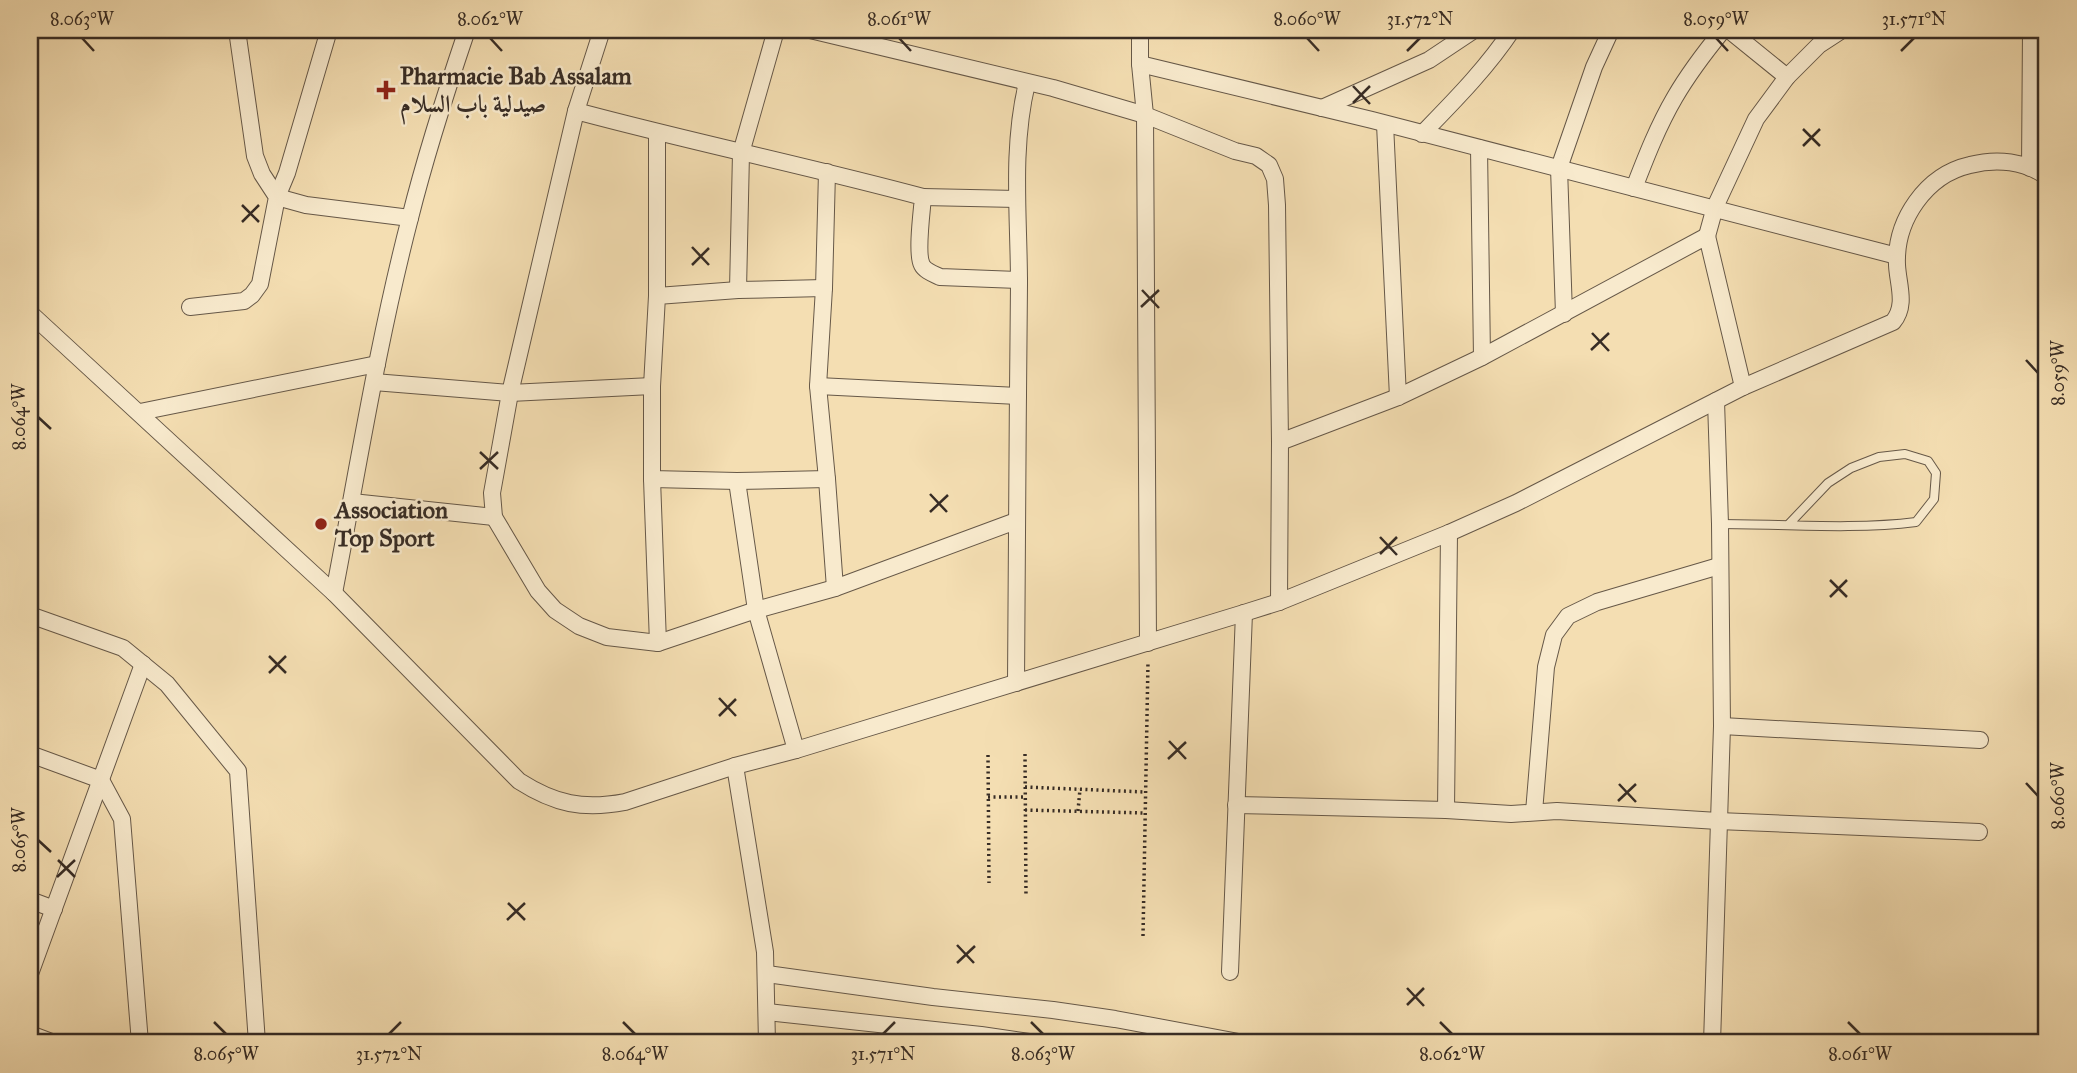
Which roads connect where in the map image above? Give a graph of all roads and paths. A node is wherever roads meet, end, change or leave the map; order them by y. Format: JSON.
{"nodes":[{"id":1,"x":237,"y":30,"type":"edge"},
{"id":2,"x":329,"y":30,"type":"edge"},
{"id":3,"x":467,"y":30,"type":"edge"},
{"id":4,"x":602,"y":30,"type":"edge"},
{"id":5,"x":775,"y":30,"type":"edge"},
{"id":6,"x":810,"y":30,"type":"edge"},
{"id":7,"x":1140,"y":30,"type":"edge"},
{"id":8,"x":1474,"y":30,"type":"edge"},
{"id":9,"x":1512,"y":30,"type":"edge"},
{"id":10,"x":1611,"y":30,"type":"edge"},
{"id":11,"x":1723,"y":30,"type":"edge"},
{"id":12,"x":1729,"y":30,"type":"edge"},
{"id":13,"x":1843,"y":30,"type":"edge"},
{"id":14,"x":2031,"y":30,"type":"edge"},
{"id":15,"x":1140,"y":64,"type":"junction"},
{"id":16,"x":1787,"y":77,"type":"junction"},
{"id":17,"x":1027,"y":83,"type":"junction"},
{"id":18,"x":1322,"y":108,"type":"junction"},
{"id":19,"x":576,"y":111,"type":"junction"},
{"id":20,"x":1145,"y":115,"type":"junction"},
{"id":21,"x":1385,"y":124,"type":"junction"},
{"id":22,"x":657,"y":132,"type":"junction"},
{"id":23,"x":1422,"y":134,"type":"junction"},
{"id":24,"x":1479,"y":148,"type":"junction"},
{"id":25,"x":741,"y":153,"type":"junction"},
{"id":26,"x":1559,"y":168,"type":"junction"},
{"id":27,"x":2030,"y":168,"type":"junction"},
{"id":28,"x":827,"y":172,"type":"junction"},
{"id":29,"x":2047,"y":177,"type":"edge"},
{"id":30,"x":1634,"y":188,"type":"junction"},
{"id":31,"x":277,"y":197,"type":"junction"},
{"id":32,"x":923,"y":197,"type":"junction"},
{"id":33,"x":1017,"y":199,"type":"junction"},
{"id":34,"x":1715,"y":207,"type":"junction"},
{"id":35,"x":410,"y":218,"type":"junction"},
{"id":36,"x":1707,"y":236,"type":"junction"},
{"id":37,"x":1897,"y":256,"type":"junction"},
{"id":38,"x":1019,"y":280,"type":"junction"},
{"id":39,"x":824,"y":288,"type":"junction"},
{"id":40,"x":738,"y":290,"type":"junction"},
{"id":41,"x":657,"y":296,"type":"junction"},
{"id":42,"x":190,"y":307,"type":"dead end"},
{"id":43,"x":30,"y":313,"type":"edge"},
{"id":44,"x":1564,"y":314,"type":"junction"},
{"id":45,"x":1482,"y":356,"type":"junction"},
{"id":46,"x":377,"y":364,"type":"junction"},
{"id":47,"x":374,"y":382,"type":"junction"},
{"id":48,"x":652,"y":386,"type":"junction"},
{"id":49,"x":818,"y":386,"type":"junction"},
{"id":50,"x":1743,"y":387,"type":"junction"},
{"id":51,"x":510,"y":393,"type":"junction"},
{"id":52,"x":1018,"y":397,"type":"junction"},
{"id":53,"x":1398,"y":397,"type":"junction"},
{"id":54,"x":1716,"y":401,"type":"junction"},
{"id":55,"x":139,"y":412,"type":"junction"},
{"id":56,"x":1280,"y":442,"type":"junction"},
{"id":57,"x":652,"y":479,"type":"junction"},
{"id":58,"x":827,"y":479,"type":"junction"},
{"id":59,"x":737,"y":481,"type":"junction"},
{"id":60,"x":352,"y":502,"type":"junction"},
{"id":61,"x":494,"y":517,"type":"junction"},
{"id":62,"x":1016,"y":521,"type":"junction"},
{"id":63,"x":1720,"y":524,"type":"junction"},
{"id":64,"x":1788,"y":524,"type":"junction"},
{"id":65,"x":1449,"y":533,"type":"junction"},
{"id":66,"x":1719,"y":566,"type":"junction"},
{"id":67,"x":835,"y":588,"type":"junction"},
{"id":68,"x":334,"y":593,"type":"junction"},
{"id":69,"x":1279,"y":602,"type":"junction"},
{"id":70,"x":756,"y":610,"type":"junction"},
{"id":71,"x":1244,"y":613,"type":"junction"},
{"id":72,"x":30,"y":615,"type":"edge"},
{"id":73,"x":658,"y":643,"type":"junction"},
{"id":74,"x":1148,"y":643,"type":"junction"},
{"id":75,"x":143,"y":664,"type":"junction"},
{"id":76,"x":1016,"y":683,"type":"junction"},
{"id":77,"x":1722,"y":726,"type":"junction"},
{"id":78,"x":1980,"y":740,"type":"dead end"},
{"id":79,"x":796,"y":750,"type":"junction"},
{"id":80,"x":30,"y":754,"type":"edge"},
{"id":81,"x":1025,"y":754,"type":"dead end"},
{"id":82,"x":988,"y":755,"type":"dead end"},
{"id":83,"x":735,"y":766,"type":"junction"},
{"id":84,"x":101,"y":780,"type":"junction"},
{"id":85,"x":1025,"y":787,"type":"junction"},
{"id":86,"x":1080,"y":789,"type":"junction"},
{"id":87,"x":1145,"y":792,"type":"junction"},
{"id":88,"x":988,"y":797,"type":"junction"},
{"id":89,"x":1025,"y":797,"type":"junction"},
{"id":90,"x":1237,"y":805,"type":"junction"},
{"id":91,"x":1025,"y":810,"type":"junction"},
{"id":92,"x":1446,"y":810,"type":"junction"},
{"id":93,"x":1078,"y":811,"type":"junction"},
{"id":94,"x":1534,"y":811,"type":"junction"},
{"id":95,"x":1144,"y":813,"type":"junction"},
{"id":96,"x":1718,"y":821,"type":"junction"},
{"id":97,"x":1979,"y":832,"type":"dead end"},
{"id":98,"x":989,"y":883,"type":"dead end"},
{"id":99,"x":1026,"y":897,"type":"dead end"},
{"id":100,"x":30,"y":900,"type":"edge"},
{"id":101,"x":54,"y":909,"type":"junction"},
{"id":102,"x":1143,"y":936,"type":"dead end"},
{"id":103,"x":1230,"y":972,"type":"dead end"},
{"id":104,"x":30,"y":974,"type":"edge"},
{"id":105,"x":767,"y":974,"type":"junction"},
{"id":106,"x":767,"y":1012,"type":"junction"},
{"id":107,"x":30,"y":1034,"type":"edge"},
{"id":108,"x":54,"y":1043,"type":"edge"},
{"id":109,"x":140,"y":1043,"type":"edge"},
{"id":110,"x":257,"y":1043,"type":"edge"},
{"id":111,"x":767,"y":1043,"type":"edge"},
{"id":112,"x":1036,"y":1043,"type":"edge"},
{"id":113,"x":1244,"y":1043,"type":"edge"},
{"id":114,"x":1712,"y":1043,"type":"edge"}],
"edges":[{"from":1,"to":31,"type":"street"},
{"from":2,"to":31,"type":"street"},
{"from":3,"to":35,"type":"street"},
{"from":4,"to":19,"type":"street"},
{"from":5,"to":25,"type":"street"},
{"from":6,"to":17,"type":"street"},
{"from":7,"to":15,"type":"street"},
{"from":8,"to":18,"type":"street"},
{"from":9,"to":23,"type":"street"},
{"from":10,"to":26,"type":"street"},
{"from":11,"to":30,"type":"street"},
{"from":12,"to":16,"type":"street"},
{"from":13,"to":16,"type":"street"},
{"from":14,"to":27,"type":"street"},
{"from":15,"to":18,"type":"street"},
{"from":15,"to":20,"type":"street"},
{"from":16,"to":34,"type":"street"},
{"from":17,"to":20,"type":"street"},
{"from":17,"to":33,"type":"street"},
{"from":18,"to":21,"type":"street"},
{"from":19,"to":22,"type":"street"},
{"from":19,"to":51,"type":"street"},
{"from":20,"to":56,"type":"street"},
{"from":20,"to":74,"type":"street"},
{"from":21,"to":23,"type":"street"},
{"from":21,"to":53,"type":"street"},
{"from":22,"to":25,"type":"street"},
{"from":22,"to":41,"type":"street"},
{"from":23,"to":24,"type":"street"},
{"from":24,"to":26,"type":"street"},
{"from":24,"to":45,"type":"street"},
{"from":25,"to":28,"type":"street"},
{"from":25,"to":40,"type":"street"},
{"from":26,"to":30,"type":"street"},
{"from":26,"to":44,"type":"street"},
{"from":27,"to":29,"type":"street"},
{"from":27,"to":37,"type":"street"},
{"from":28,"to":32,"type":"street"},
{"from":28,"to":39,"type":"street"},
{"from":30,"to":34,"type":"street"},
{"from":31,"to":35,"type":"street"},
{"from":31,"to":42,"type":"street"},
{"from":32,"to":33,"type":"street"},
{"from":32,"to":38,"type":"street"},
{"from":33,"to":38,"type":"street"},
{"from":34,"to":36,"type":"street"},
{"from":34,"to":37,"type":"street"},
{"from":35,"to":46,"type":"street"},
{"from":36,"to":44,"type":"street"},
{"from":36,"to":50,"type":"street"},
{"from":37,"to":50,"type":"street"},
{"from":38,"to":52,"type":"street"},
{"from":39,"to":40,"type":"street"},
{"from":39,"to":49,"type":"street"},
{"from":40,"to":41,"type":"street"},
{"from":41,"to":48,"type":"street"},
{"from":43,"to":55,"type":"street"},
{"from":44,"to":45,"type":"street"},
{"from":45,"to":53,"type":"street"},
{"from":46,"to":47,"type":"street"},
{"from":46,"to":55,"type":"street"},
{"from":47,"to":51,"type":"street"},
{"from":47,"to":60,"type":"street"},
{"from":48,"to":51,"type":"street"},
{"from":48,"to":57,"type":"street"},
{"from":49,"to":52,"type":"street"},
{"from":49,"to":58,"type":"street"},
{"from":50,"to":54,"type":"street"},
{"from":51,"to":61,"type":"street"},
{"from":52,"to":62,"type":"street"},
{"from":53,"to":56,"type":"street"},
{"from":54,"to":63,"type":"street"},
{"from":54,"to":65,"type":"street"},
{"from":55,"to":68,"type":"street"},
{"from":56,"to":69,"type":"street"},
{"from":57,"to":59,"type":"street"},
{"from":57,"to":73,"type":"street"},
{"from":58,"to":59,"type":"street"},
{"from":58,"to":67,"type":"street"},
{"from":59,"to":70,"type":"street"},
{"from":60,"to":61,"type":"street"},
{"from":60,"to":68,"type":"street"},
{"from":61,"to":73,"type":"street"},
{"from":62,"to":67,"type":"street"},
{"from":62,"to":76,"type":"street"},
{"from":63,"to":64,"type":"lane"},
{"from":63,"to":66,"type":"street"},
{"from":64,"to":64,"type":"lane"},
{"from":65,"to":69,"type":"street"},
{"from":65,"to":92,"type":"street"},
{"from":66,"to":77,"type":"street"},
{"from":66,"to":94,"type":"street"},
{"from":67,"to":70,"type":"street"},
{"from":68,"to":83,"type":"street"},
{"from":69,"to":71,"type":"street"},
{"from":70,"to":73,"type":"street"},
{"from":70,"to":79,"type":"street"},
{"from":71,"to":74,"type":"street"},
{"from":71,"to":90,"type":"street"},
{"from":72,"to":75,"type":"street"},
{"from":74,"to":76,"type":"street"},
{"from":74,"to":87,"type":"path"},
{"from":75,"to":84,"type":"street"},
{"from":75,"to":110,"type":"street"},
{"from":76,"to":79,"type":"street"},
{"from":77,"to":78,"type":"street"},
{"from":77,"to":96,"type":"street"},
{"from":79,"to":83,"type":"street"},
{"from":80,"to":84,"type":"street"},
{"from":81,"to":85,"type":"path"},
{"from":82,"to":88,"type":"path"},
{"from":83,"to":105,"type":"street"},
{"from":84,"to":101,"type":"street"},
{"from":84,"to":109,"type":"street"},
{"from":85,"to":86,"type":"path"},
{"from":85,"to":89,"type":"path"},
{"from":86,"to":87,"type":"path"},
{"from":86,"to":93,"type":"path"},
{"from":87,"to":95,"type":"path"},
{"from":88,"to":89,"type":"path"},
{"from":88,"to":98,"type":"path"},
{"from":89,"to":91,"type":"path"},
{"from":90,"to":92,"type":"street"},
{"from":90,"to":103,"type":"street"},
{"from":91,"to":93,"type":"path"},
{"from":91,"to":99,"type":"path"},
{"from":92,"to":94,"type":"street"},
{"from":93,"to":95,"type":"path"},
{"from":94,"to":96,"type":"street"},
{"from":95,"to":102,"type":"path"},
{"from":96,"to":97,"type":"street"},
{"from":96,"to":114,"type":"street"},
{"from":100,"to":101,"type":"street"},
{"from":101,"to":104,"type":"street"},
{"from":105,"to":106,"type":"street"},
{"from":105,"to":113,"type":"street"},
{"from":106,"to":111,"type":"street"},
{"from":106,"to":112,"type":"street"},
{"from":107,"to":108,"type":"street"}]}
